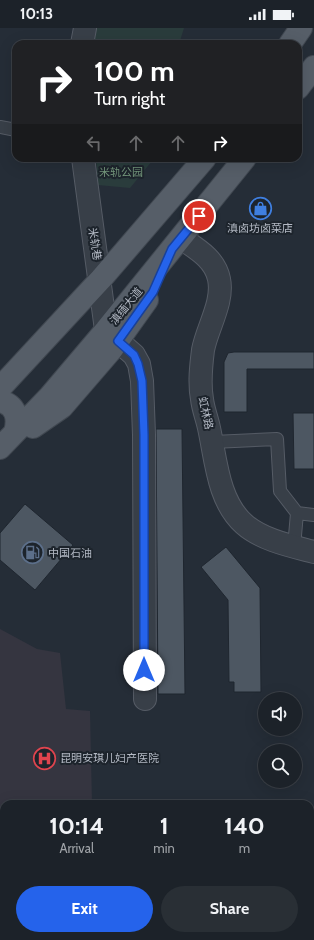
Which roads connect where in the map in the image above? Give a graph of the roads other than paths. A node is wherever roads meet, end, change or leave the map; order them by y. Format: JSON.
{"nodes":[{"id":1,"x":84,"y":28,"type":"edge"},
{"id":2,"x":301,"y":28,"type":"edge"},
{"id":3,"x":82,"y":40,"type":"edge"},
{"id":4,"x":293,"y":40,"type":"edge"},
{"id":5,"x":314,"y":67,"type":"edge"},
{"id":6,"x":302,"y":83,"type":"edge"},
{"id":7,"x":0,"y":127,"type":"edge"},
{"id":8,"x":12,"y":129,"type":"edge"},
{"id":9,"x":84,"y":162,"type":"edge"},
{"id":10,"x":202,"y":162,"type":"edge"},
{"id":11,"x":242,"y":162,"type":"edge"},
{"id":12,"x":177,"y":243,"type":"junction"},
{"id":13,"x":101,"y":279,"type":"junction"},
{"id":14,"x":112,"y":336,"type":"junction"},
{"id":15,"x":0,"y":388,"type":"edge"},
{"id":16,"x":0,"y":401,"type":"edge"},
{"id":17,"x":15,"y":432,"type":"junction"},
{"id":18,"x":212,"y":442,"type":"junction"},
{"id":19,"x":0,"y":448,"type":"edge"},
{"id":20,"x":297,"y":513,"type":"junction"},
{"id":21,"x":314,"y":515,"type":"edge"},
{"id":22,"x":304,"y":549,"type":"edge"},
{"id":23,"x":144,"y":699,"type":"dead end"}],
"edges":[{"from":1,"to":3,"type":"street"},
{"from":2,"to":4,"type":"main road"},
{"from":5,"to":6,"type":"main road"},
{"from":7,"to":8,"type":"lane"},
{"from":9,"to":13,"type":"street","name":"米轨巷"},
{"from":10,"to":13,"type":"main road"},
{"from":11,"to":12,"type":"main road","name":"滇缅大道"},
{"from":12,"to":14,"type":"main road","name":"滇缅大道"},
{"from":12,"to":18,"type":"street","name":"虹林路"},
{"from":13,"to":14,"type":"street","name":"米轨巷"},
{"from":13,"to":15,"type":"main road"},
{"from":14,"to":17,"type":"main road","name":"滇缅大道"},
{"from":14,"to":23,"type":"street"},
{"from":16,"to":17,"type":"main road"},
{"from":17,"to":19,"type":"main road","name":"滇缅大道"},
{"from":18,"to":20,"type":"lane"},
{"from":18,"to":22,"type":"street","name":"虹林路"},
{"from":20,"to":21,"type":"lane"},
{"from":20,"to":22,"type":"lane"}]}
